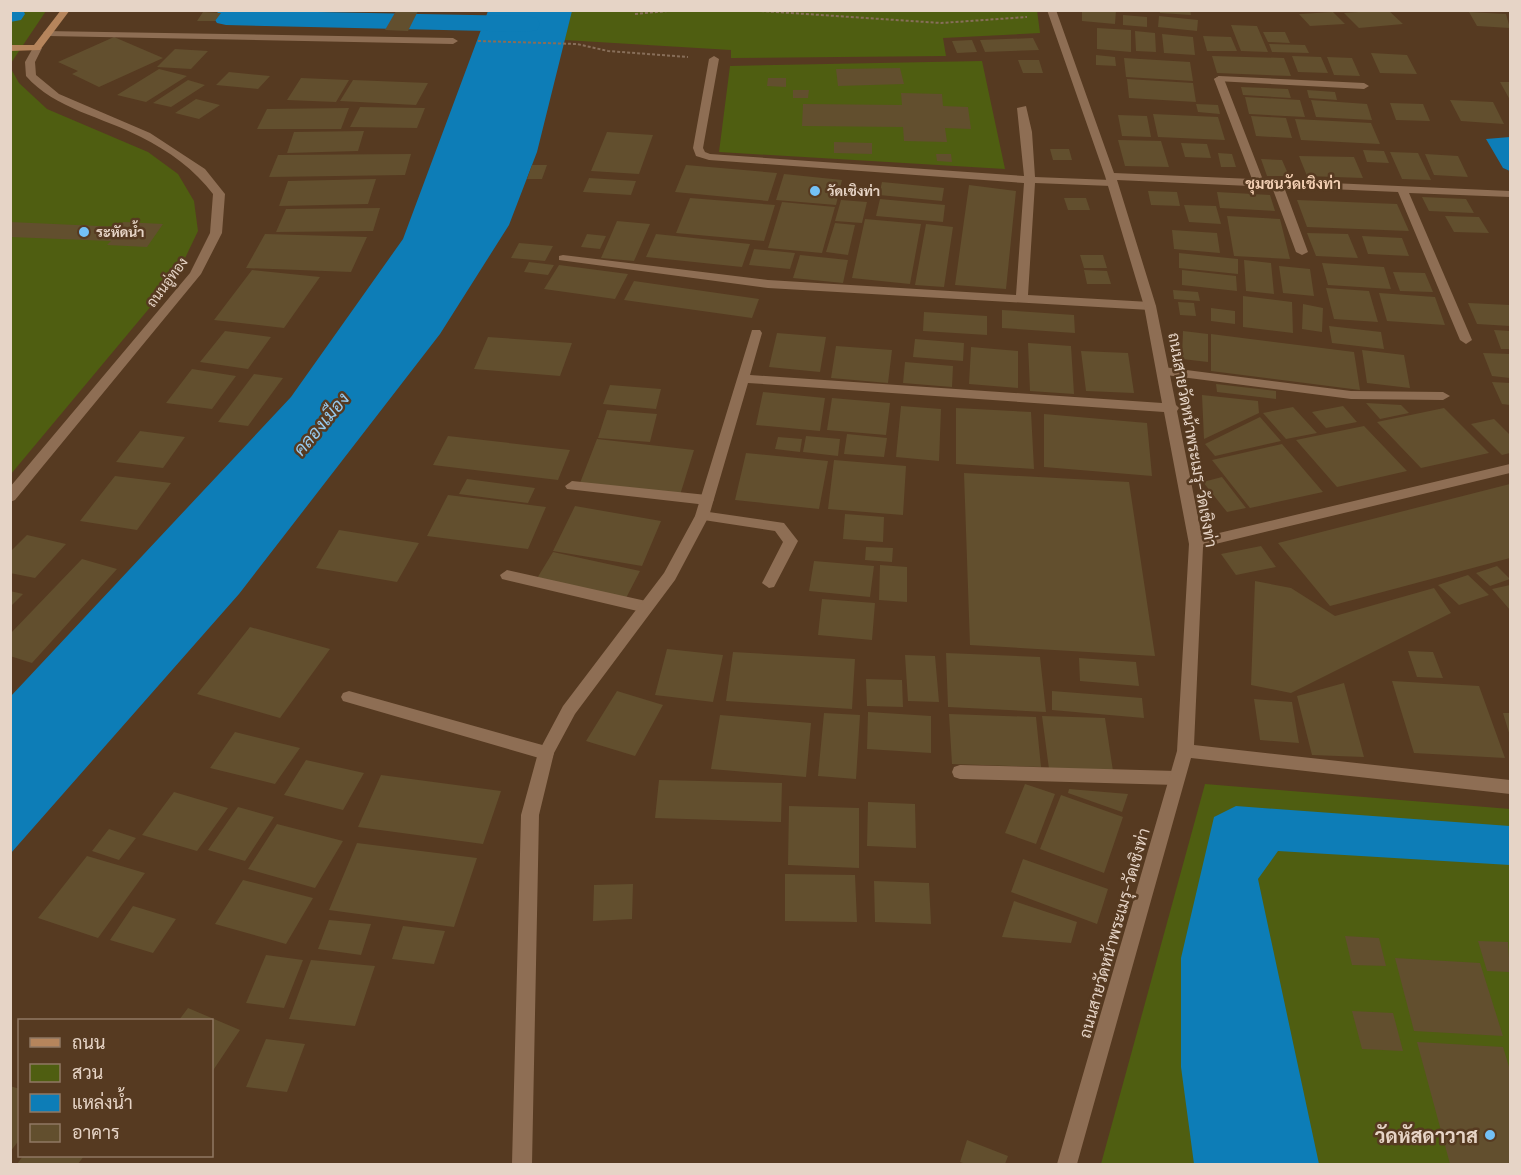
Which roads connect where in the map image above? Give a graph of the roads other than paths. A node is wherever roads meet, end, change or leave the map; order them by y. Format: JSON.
{"nodes":[{"id":1,"x":66,"y":10,"type":"edge"},
{"id":2,"x":1051,"y":13,"type":"edge"},
{"id":3,"x":48,"y":33,"type":"junction"},
{"id":4,"x":453,"y":41,"type":"road end"},
{"id":5,"x":10,"y":48,"type":"edge"},
{"id":6,"x":37,"y":48,"type":"junction"},
{"id":7,"x":714,"y":59,"type":"road end"},
{"id":8,"x":1364,"y":86,"type":"dead end"},
{"id":9,"x":1022,"y":108,"type":"dead end"},
{"id":10,"x":1110,"y":179,"type":"junction"},
{"id":11,"x":1031,"y":180,"type":"junction"},
{"id":12,"x":1259,"y":183,"type":"junction"},
{"id":13,"x":1277,"y":184,"type":"junction"},
{"id":14,"x":1402,"y":189,"type":"junction"},
{"id":15,"x":1510,"y":194,"type":"edge"},
{"id":16,"x":1302,"y":252,"type":"dead end"},
{"id":17,"x":563,"y":258,"type":"dead end"},
{"id":18,"x":1022,"y":297,"type":"junction"},
{"id":19,"x":1150,"y":306,"type":"junction"},
{"id":20,"x":756,"y":333,"type":"dead end"},
{"id":21,"x":1466,"y":340,"type":"dead end"},
{"id":22,"x":1163,"y":371,"type":"junction"},
{"id":23,"x":744,"y":379,"type":"junction"},
{"id":24,"x":1443,"y":396,"type":"dead end"},
{"id":25,"x":1172,"y":408,"type":"junction"},
{"id":26,"x":1510,"y":468,"type":"edge"},
{"id":27,"x":572,"y":486,"type":"dead end"},
{"id":28,"x":10,"y":497,"type":"edge"},
{"id":29,"x":704,"y":508,"type":"junction"},
{"id":30,"x":1196,"y":544,"type":"junction"},
{"id":31,"x":507,"y":574,"type":"dead end"},
{"id":32,"x":769,"y":583,"type":"dead end"},
{"id":33,"x":646,"y":607,"type":"junction"},
{"id":34,"x":350,"y":697,"type":"dead end"},
{"id":35,"x":1185,"y":752,"type":"junction"},
{"id":36,"x":546,"y":753,"type":"junction"},
{"id":37,"x":960,"y":772,"type":"dead end"},
{"id":38,"x":1176,"y":778,"type":"junction"},
{"id":39,"x":1510,"y":788,"type":"edge"},
{"id":40,"x":522,"y":1164,"type":"edge"},
{"id":41,"x":1067,"y":1164,"type":"edge"}],
"edges":[{"from":1,"to":3,"type":"main road","name":"ถนนอู่ทอง"},
{"from":2,"to":10,"type":"street","name":"ถนนสายวัดหน้าพระเมรุ-วัดเชิงท่า"},
{"from":3,"to":4,"type":"street"},
{"from":3,"to":6,"type":"main road","name":"ถนนอู่ทอง"},
{"from":5,"to":6,"type":"main road"},
{"from":6,"to":28,"type":"street","name":"ถนนอู่ทอง"},
{"from":7,"to":11,"type":"street"},
{"from":8,"to":12,"type":"street"},
{"from":9,"to":11,"type":"street"},
{"from":10,"to":11,"type":"street"},
{"from":10,"to":12,"type":"street"},
{"from":10,"to":19,"type":"street","name":"ถนนสายวัดหน้าพระเมรุ-วัดเชิงท่า"},
{"from":11,"to":18,"type":"street"},
{"from":12,"to":13,"type":"street"},
{"from":13,"to":14,"type":"street"},
{"from":13,"to":16,"type":"street"},
{"from":14,"to":15,"type":"street"},
{"from":14,"to":21,"type":"street"},
{"from":17,"to":18,"type":"street"},
{"from":18,"to":19,"type":"street"},
{"from":19,"to":22,"type":"street","name":"ถนนสายวัดหน้าพระเมรุ-วัดเชิงท่า"},
{"from":20,"to":23,"type":"street"},
{"from":22,"to":24,"type":"street"},
{"from":22,"to":25,"type":"street","name":"ถนนสายวัดหน้าพระเมรุ-วัดเชิงท่า"},
{"from":23,"to":25,"type":"street"},
{"from":23,"to":29,"type":"street"},
{"from":25,"to":30,"type":"street","name":"ถนนสายวัดหน้าพระเมรุ-วัดเชิงท่า"},
{"from":26,"to":30,"type":"street"},
{"from":27,"to":29,"type":"street"},
{"from":29,"to":32,"type":"street"},
{"from":29,"to":33,"type":"street"},
{"from":30,"to":35,"type":"street","name":"ถนนสายวัดหน้าพระเมรุ-วัดเชิงท่า"},
{"from":31,"to":33,"type":"street"},
{"from":33,"to":36,"type":"street"},
{"from":34,"to":36,"type":"street"},
{"from":35,"to":38,"type":"street","name":"ถนนสายวัดหน้าพระเมรุ-วัดเชิงท่า"},
{"from":35,"to":39,"type":"street"},
{"from":36,"to":40,"type":"street"},
{"from":37,"to":38,"type":"street"},
{"from":38,"to":41,"type":"street","name":"ถนนสายวัดหน้าพระเมรุ-วัดเชิงท่า"}]}
